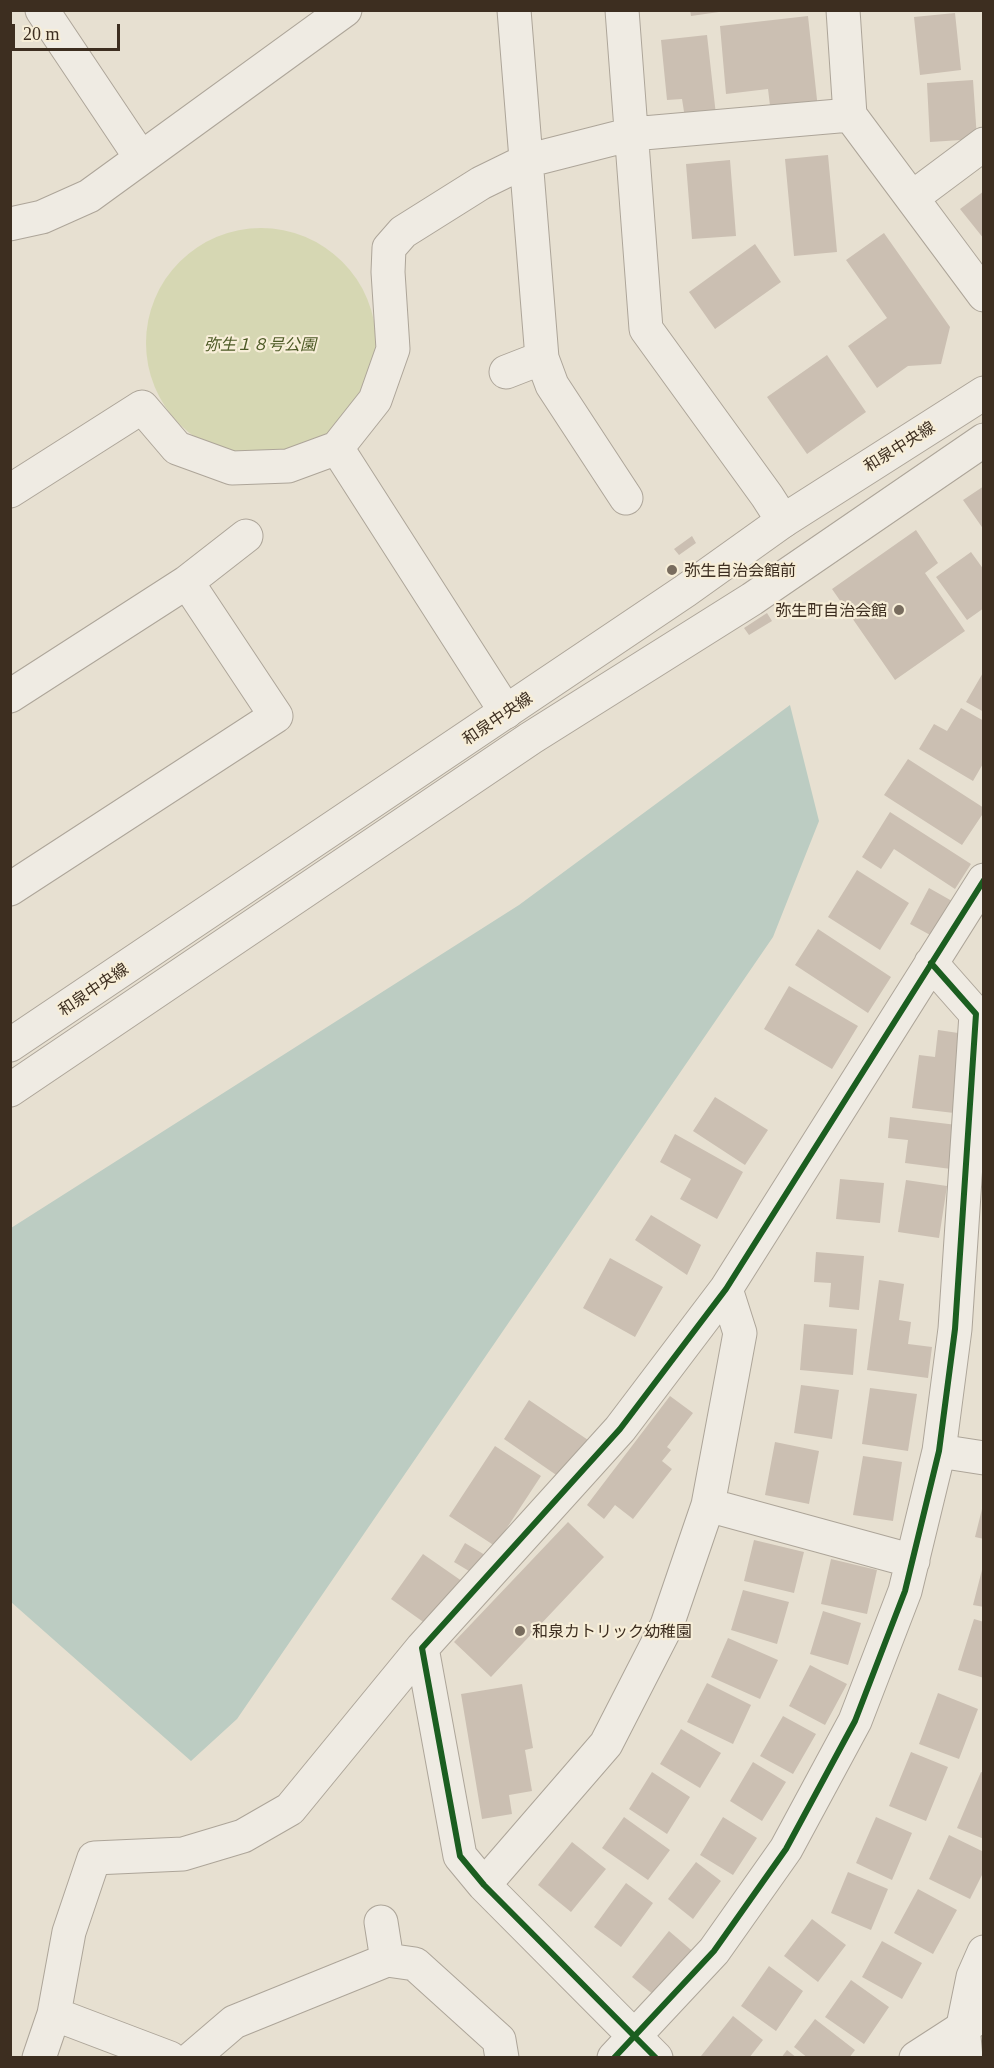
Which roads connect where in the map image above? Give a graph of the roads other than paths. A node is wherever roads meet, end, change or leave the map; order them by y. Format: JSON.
{"nodes":[{"id":1,"x":42,"y":10,"type":"edge"},
{"id":2,"x":345,"y":10,"type":"edge"},
{"id":3,"x":514,"y":10,"type":"edge"},
{"id":4,"x":622,"y":10,"type":"edge"},
{"id":5,"x":843,"y":10,"type":"edge"},
{"id":6,"x":850,"y":115,"type":"junction"},
{"id":7,"x":632,"y":134,"type":"junction"},
{"id":8,"x":984,"y":144,"type":"edge"},
{"id":9,"x":141,"y":158,"type":"junction"},
{"id":10,"x":526,"y":161,"type":"junction"},
{"id":11,"x":913,"y":198,"type":"junction"},
{"id":12,"x":10,"y":224,"type":"edge"},
{"id":13,"x":984,"y":295,"type":"edge"},
{"id":14,"x":542,"y":358,"type":"junction"},
{"id":15,"x":506,"y":372,"type":"dead end"},
{"id":16,"x":984,"y":393,"type":"edge"},
{"id":17,"x":984,"y":440,"type":"edge"},
{"id":18,"x":337,"y":448,"type":"junction"},
{"id":19,"x":12,"y":488,"type":"edge"},
{"id":20,"x":626,"y":498,"type":"dead end"},
{"id":21,"x":783,"y":521,"type":"junction"},
{"id":22,"x":246,"y":536,"type":"dead end"},
{"id":23,"x":187,"y":582,"type":"junction"},
{"id":24,"x":10,"y":696,"type":"edge"},
{"id":25,"x":506,"y":712,"type":"junction"},
{"id":26,"x":984,"y":879,"type":"edge"},
{"id":27,"x":10,"y":889,"type":"edge"},
{"id":28,"x":931,"y":963,"type":"junction"},
{"id":29,"x":10,"y":1045,"type":"edge"},
{"id":30,"x":10,"y":1090,"type":"edge"},
{"id":31,"x":726,"y":1289,"type":"junction"},
{"id":32,"x":939,"y":1451,"type":"junction"},
{"id":33,"x":984,"y":1458,"type":"edge"},
{"id":34,"x":708,"y":1505,"type":"junction"},
{"id":35,"x":912,"y":1561,"type":"junction"},
{"id":36,"x":422,"y":1648,"type":"junction"},
{"id":37,"x":484,"y":1885,"type":"junction"},
{"id":38,"x":381,"y":1922,"type":"dead end"},
{"id":39,"x":984,"y":1953,"type":"edge"},
{"id":40,"x":387,"y":1960,"type":"junction"},
{"id":41,"x":54,"y":2014,"type":"junction"},
{"id":42,"x":973,"y":2020,"type":"edge"},
{"id":43,"x":635,"y":2051,"type":"edge"},
{"id":44,"x":39,"y":2058,"type":"edge"},
{"id":45,"x":170,"y":2058,"type":"edge"},
{"id":46,"x":192,"y":2058,"type":"edge"},
{"id":47,"x":502,"y":2058,"type":"edge"},
{"id":48,"x":916,"y":2058,"type":"edge"},
{"id":49,"x":966,"y":2058,"type":"edge"}],
"edges":[{"from":1,"to":9,"type":"street"},
{"from":2,"to":9,"type":"street"},
{"from":3,"to":10,"type":"street"},
{"from":4,"to":7,"type":"street"},
{"from":5,"to":6,"type":"street"},
{"from":6,"to":7,"type":"street"},
{"from":6,"to":11,"type":"street"},
{"from":7,"to":10,"type":"street"},
{"from":7,"to":21,"type":"street"},
{"from":8,"to":11,"type":"street"},
{"from":9,"to":12,"type":"street"},
{"from":10,"to":14,"type":"street"},
{"from":10,"to":18,"type":"street"},
{"from":11,"to":13,"type":"street"},
{"from":14,"to":15,"type":"street"},
{"from":14,"to":20,"type":"street"},
{"from":16,"to":21,"type":"street","name":"和泉中央線"},
{"from":17,"to":30,"type":"street"},
{"from":18,"to":19,"type":"street"},
{"from":18,"to":25,"type":"street"},
{"from":21,"to":25,"type":"street","name":"和泉中央線"},
{"from":22,"to":23,"type":"street"},
{"from":23,"to":24,"type":"street"},
{"from":23,"to":27,"type":"street"},
{"from":25,"to":29,"type":"street","name":"和泉中央線"},
{"from":26,"to":28,"type":"street"},
{"from":28,"to":31,"type":"street"},
{"from":28,"to":32,"type":"street"},
{"from":31,"to":34,"type":"street"},
{"from":31,"to":36,"type":"street"},
{"from":32,"to":33,"type":"street"},
{"from":32,"to":35,"type":"street"},
{"from":34,"to":35,"type":"street"},
{"from":34,"to":37,"type":"street"},
{"from":35,"to":43,"type":"street"},
{"from":36,"to":37,"type":"street"},
{"from":36,"to":41,"type":"street"},
{"from":37,"to":43,"type":"street"},
{"from":38,"to":40,"type":"street"},
{"from":39,"to":42,"type":"street"},
{"from":40,"to":46,"type":"street"},
{"from":40,"to":47,"type":"street"},
{"from":41,"to":44,"type":"street"},
{"from":41,"to":45,"type":"street"},
{"from":42,"to":48,"type":"street"},
{"from":42,"to":49,"type":"street"}]}
